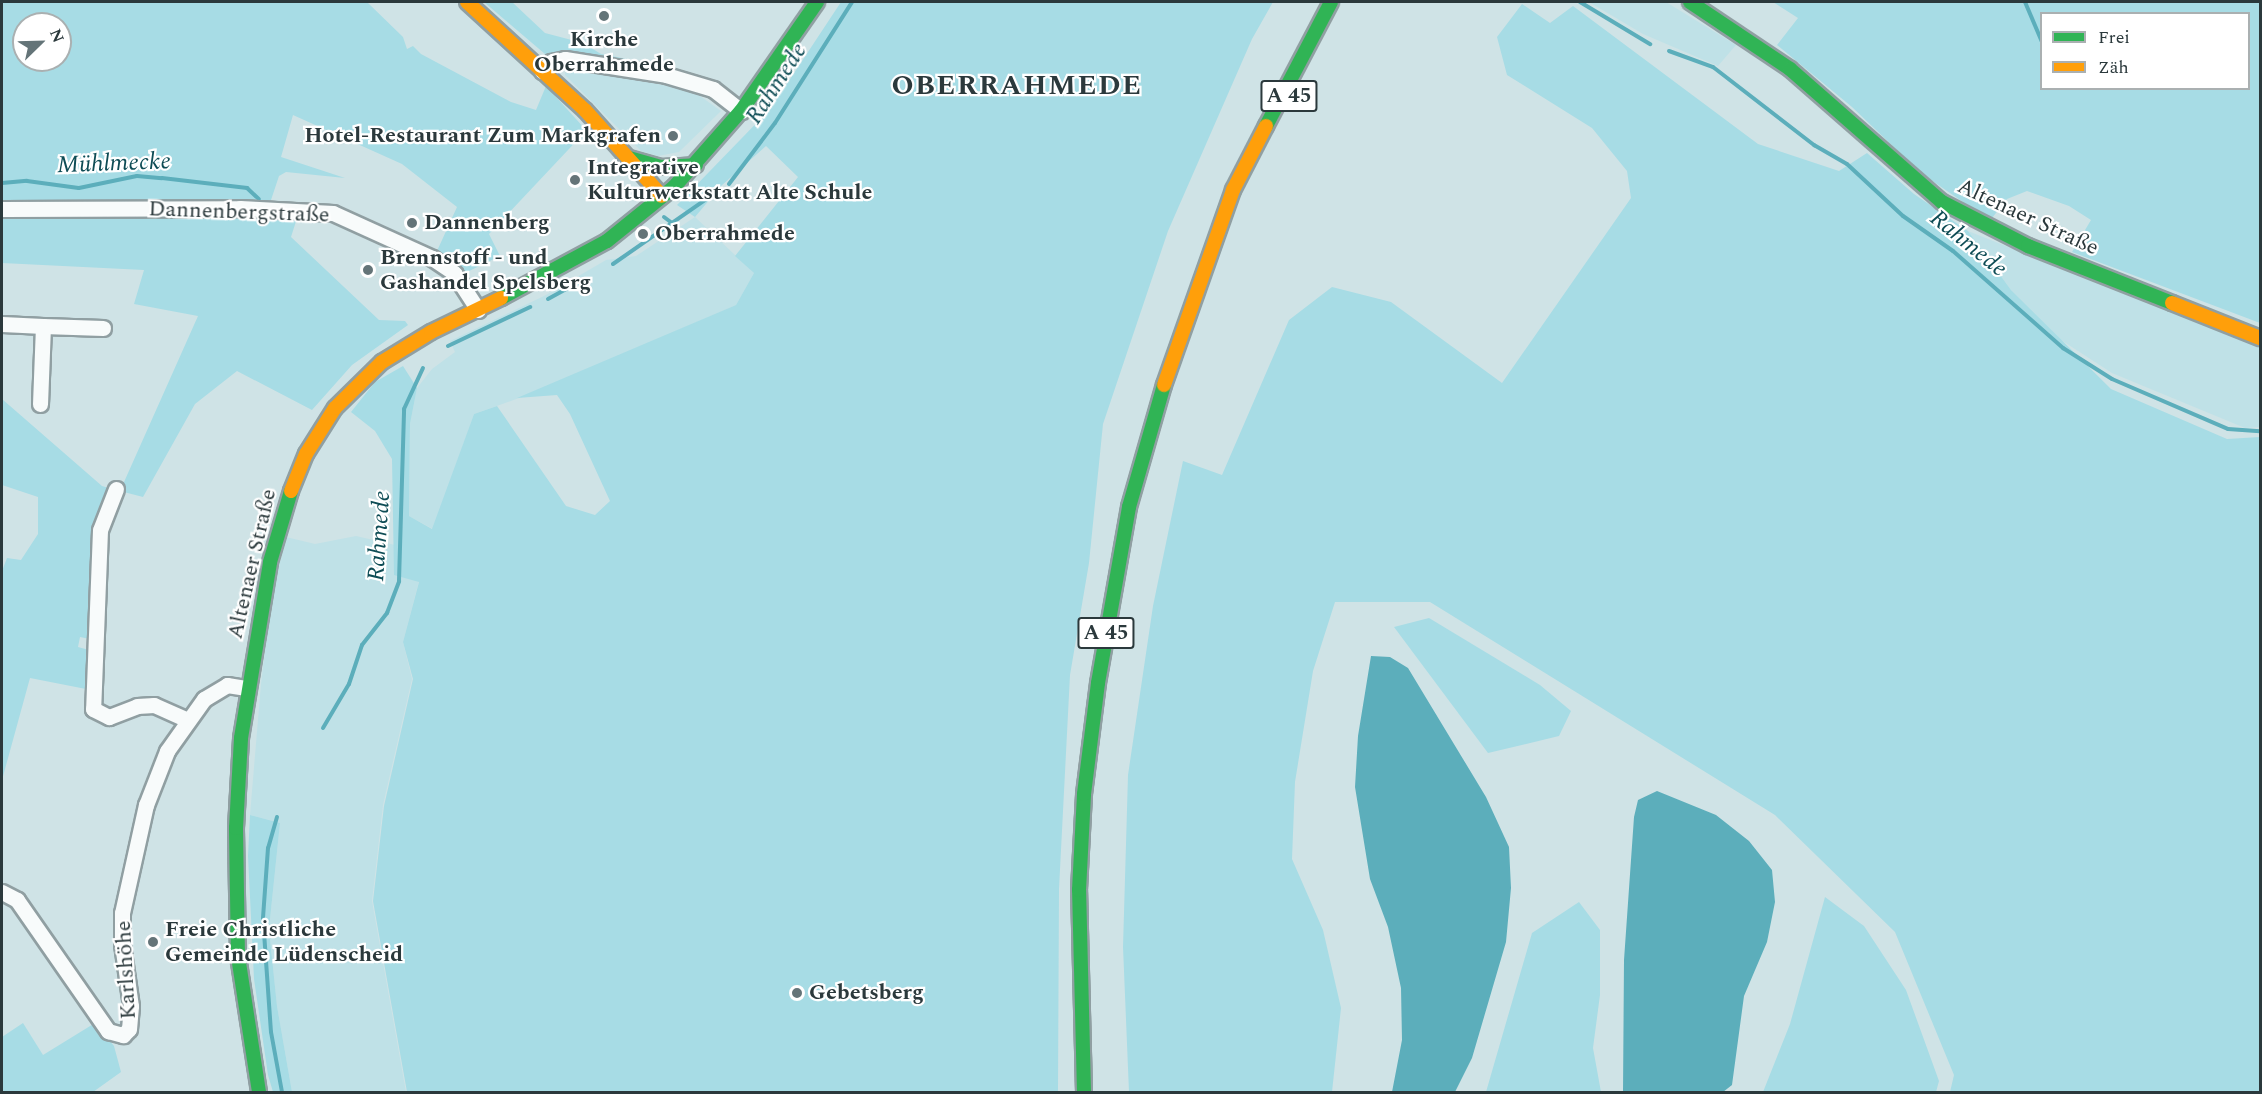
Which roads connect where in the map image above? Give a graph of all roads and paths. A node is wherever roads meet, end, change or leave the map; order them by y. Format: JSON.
{"nodes":[{"id":1,"x":466,"y":2,"type":"edge"},
{"id":2,"x":817,"y":2,"type":"edge"},
{"id":3,"x":1331,"y":2,"type":"edge"},
{"id":4,"x":1340,"y":2,"type":"edge"},
{"id":5,"x":1690,"y":2,"type":"edge"},
{"id":6,"x":542,"y":71,"type":"junction"},
{"id":7,"x":741,"y":111,"type":"junction"},
{"id":8,"x":628,"y":158,"type":"junction"},
{"id":9,"x":696,"y":165,"type":"junction"},
{"id":10,"x":1238,"y":192,"type":"junction"},
{"id":11,"x":662,"y":196,"type":"junction"},
{"id":12,"x":2,"y":209,"type":"edge"},
{"id":13,"x":478,"y":310,"type":"junction"},
{"id":14,"x":2,"y":324,"type":"edge"},
{"id":15,"x":43,"y":326,"type":"junction"},
{"id":16,"x":103,"y":328,"type":"dead end"},
{"id":17,"x":2260,"y":338,"type":"edge"},
{"id":18,"x":39,"y":404,"type":"dead end"},
{"id":19,"x":116,"y":489,"type":"dead end"},
{"id":20,"x":247,"y":688,"type":"junction"},
{"id":21,"x":187,"y":720,"type":"junction"},
{"id":22,"x":2,"y":892,"type":"edge"},
{"id":23,"x":259,"y":1092,"type":"edge"},
{"id":24,"x":1084,"y":1092,"type":"edge"},
{"id":25,"x":1095,"y":1092,"type":"edge"}],
"edges":[{"from":1,"to":6,"type":"main road"},
{"from":2,"to":7,"type":"main road","name":"Altenaer Straße"},
{"from":3,"to":10,"type":"main road","number":"A 45"},
{"from":4,"to":10,"type":"main road","number":"A 45"},
{"from":5,"to":17,"type":"main road","name":"Altenaer Straße"},
{"from":6,"to":7,"type":"street"},
{"from":6,"to":8,"type":"main road"},
{"from":7,"to":9,"type":"main road","name":"Altenaer Straße"},
{"from":8,"to":9,"type":"main road"},
{"from":8,"to":11,"type":"main road"},
{"from":9,"to":11,"type":"main road","name":"Altenaer Straße"},
{"from":10,"to":24,"type":"main road","number":"A 45"},
{"from":10,"to":25,"type":"main road","number":"A 45"},
{"from":11,"to":13,"type":"main road","name":"Altenaer Straße"},
{"from":12,"to":13,"type":"street","name":"Dannenbergstraße"},
{"from":13,"to":20,"type":"main road","name":"Altenaer Straße"},
{"from":14,"to":15,"type":"street"},
{"from":15,"to":16,"type":"street"},
{"from":15,"to":18,"type":"street"},
{"from":19,"to":21,"type":"street"},
{"from":20,"to":21,"type":"street","name":"Karlshöhe"},
{"from":20,"to":23,"type":"main road","name":"Altenaer Straße"},
{"from":21,"to":22,"type":"street","name":"Karlshöhe"}]}
